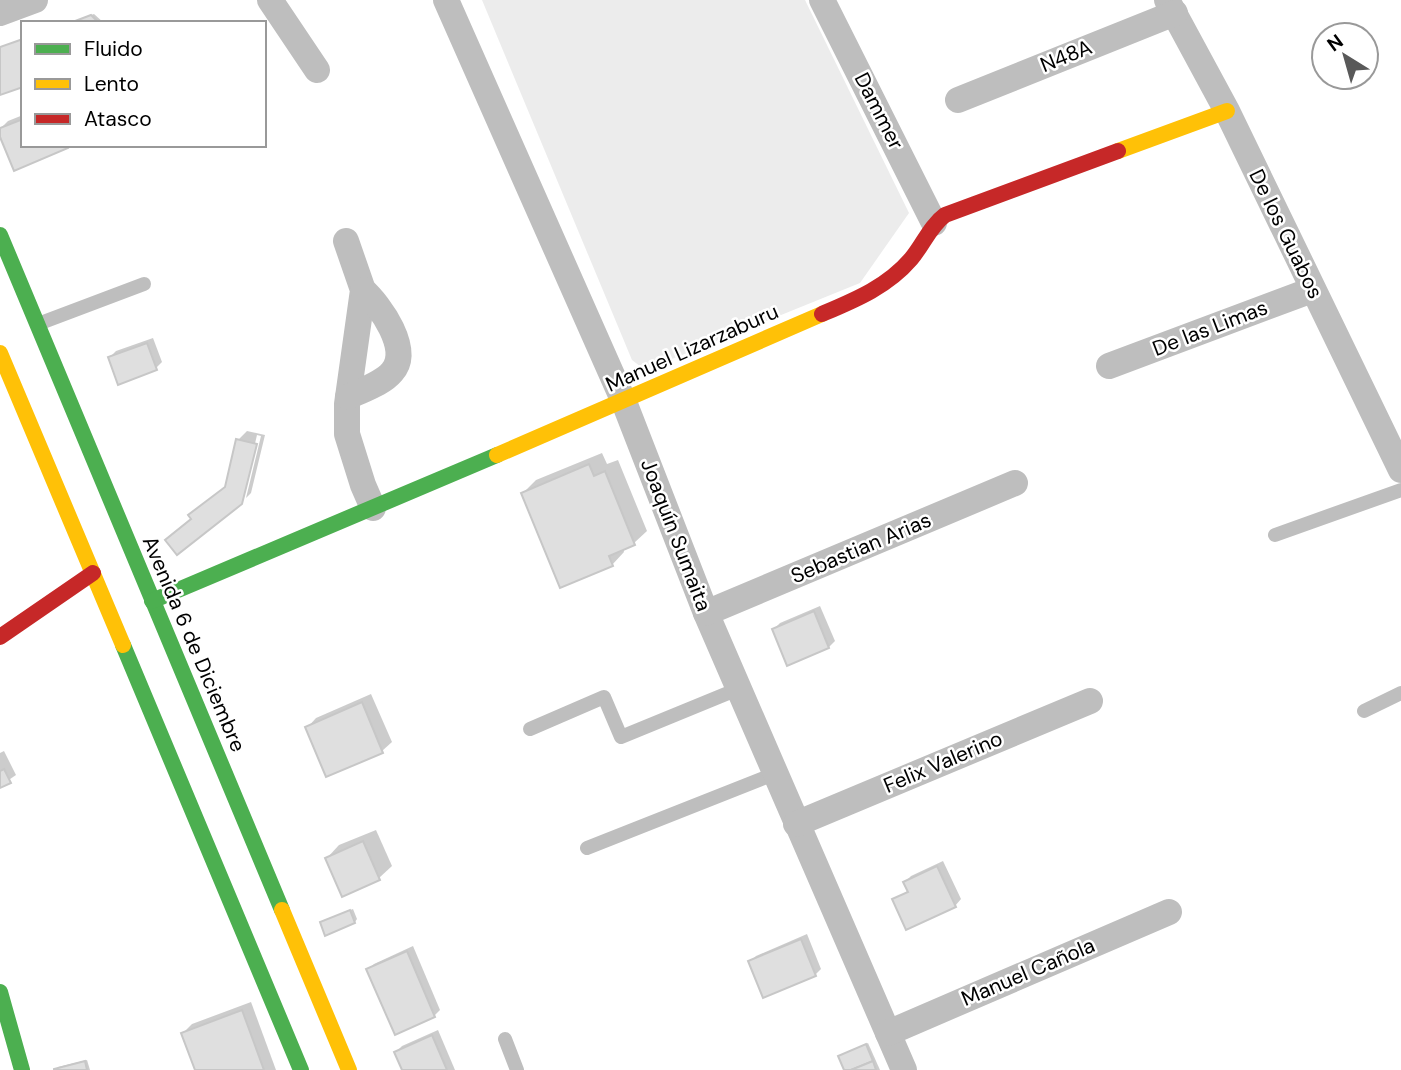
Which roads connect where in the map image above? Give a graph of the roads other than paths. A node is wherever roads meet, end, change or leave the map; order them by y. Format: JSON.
{"nodes":[{"id":1,"x":35,"y":0,"type":"edge"},
{"id":2,"x":270,"y":0,"type":"edge"},
{"id":3,"x":446,"y":0,"type":"edge"},
{"id":4,"x":822,"y":0,"type":"edge"},
{"id":5,"x":1171,"y":7,"type":"edge"},
{"id":6,"x":0,"y":13,"type":"edge"},
{"id":7,"x":317,"y":70,"type":"dead end"},
{"id":8,"x":958,"y":100,"type":"dead end"},
{"id":9,"x":1227,"y":111,"type":"junction"},
{"id":10,"x":934,"y":223,"type":"junction"},
{"id":11,"x":0,"y":235,"type":"edge"},
{"id":12,"x":346,"y":242,"type":"dead end"},
{"id":13,"x":145,"y":284,"type":"dead end"},
{"id":14,"x":363,"y":290,"type":"junction"},
{"id":15,"x":1312,"y":290,"type":"junction"},
{"id":16,"x":37,"y":324,"type":"junction"},
{"id":17,"x":0,"y":353,"type":"edge"},
{"id":18,"x":1109,"y":366,"type":"dead end"},
{"id":19,"x":348,"y":397,"type":"junction"},
{"id":20,"x":624,"y":402,"type":"junction"},
{"id":21,"x":1401,"y":470,"type":"edge"},
{"id":22,"x":1015,"y":483,"type":"dead end"},
{"id":23,"x":1401,"y":490,"type":"edge"},
{"id":24,"x":373,"y":508,"type":"junction"},
{"id":25,"x":1275,"y":535,"type":"dead end"},
{"id":26,"x":93,"y":573,"type":"junction"},
{"id":27,"x":152,"y":601,"type":"junction"},
{"id":28,"x":706,"y":613,"type":"junction"},
{"id":29,"x":0,"y":637,"type":"edge"},
{"id":30,"x":738,"y":689,"type":"junction"},
{"id":31,"x":1401,"y":693,"type":"edge"},
{"id":32,"x":1090,"y":701,"type":"dead end"},
{"id":33,"x":1364,"y":711,"type":"dead end"},
{"id":34,"x":530,"y":729,"type":"dead end"},
{"id":35,"x":774,"y":774,"type":"junction"},
{"id":36,"x":796,"y":824,"type":"junction"},
{"id":37,"x":587,"y":848,"type":"dead end"},
{"id":38,"x":1169,"y":912,"type":"dead end"},
{"id":39,"x":0,"y":992,"type":"edge"},
{"id":40,"x":888,"y":1033,"type":"junction"},
{"id":41,"x":505,"y":1038,"type":"dead end"},
{"id":42,"x":22,"y":1070,"type":"edge"},
{"id":43,"x":301,"y":1070,"type":"edge"},
{"id":44,"x":349,"y":1070,"type":"edge"},
{"id":45,"x":517,"y":1070,"type":"edge"},
{"id":46,"x":904,"y":1070,"type":"edge"}],
"edges":[{"from":1,"to":6,"type":"street"},
{"from":2,"to":7,"type":"street"},
{"from":3,"to":20,"type":"street","name":"Joaquín Sumaita"},
{"from":4,"to":10,"type":"street","name":"Dammer"},
{"from":5,"to":8,"type":"street","name":"N48A"},
{"from":5,"to":9,"type":"street","name":"De los Guabos"},
{"from":9,"to":10,"type":"main road"},
{"from":9,"to":15,"type":"street","name":"De los Guabos"},
{"from":10,"to":20,"type":"main road","name":"Manuel Lizarzaburu"},
{"from":11,"to":16,"type":"main road","name":"Avenida 6 de Diciembre"},
{"from":12,"to":14,"type":"street"},
{"from":13,"to":16,"type":"lane"},
{"from":14,"to":19,"type":"street"},
{"from":14,"to":19,"type":"street"},
{"from":15,"to":18,"type":"street","name":"De las Limas"},
{"from":15,"to":21,"type":"street","name":"De los Guabos"},
{"from":16,"to":27,"type":"main road","name":"Avenida 6 de Diciembre"},
{"from":17,"to":26,"type":"main road"},
{"from":19,"to":24,"type":"street"},
{"from":20,"to":24,"type":"main road","name":"Manuel Lizarzaburu"},
{"from":20,"to":28,"type":"street","name":"Joaquín Sumaita"},
{"from":22,"to":28,"type":"street","name":"Sebastian Arias"},
{"from":23,"to":25,"type":"lane"},
{"from":24,"to":27,"type":"main road","name":"Manuel Lizarzaburu"},
{"from":26,"to":29,"type":"main road"},
{"from":26,"to":43,"type":"main road"},
{"from":27,"to":44,"type":"main road","name":"Avenida 6 de Diciembre"},
{"from":28,"to":30,"type":"street","name":"Joaquín Sumaita"},
{"from":30,"to":34,"type":"lane"},
{"from":30,"to":35,"type":"street","name":"Joaquín Sumaita"},
{"from":31,"to":33,"type":"lane"},
{"from":32,"to":36,"type":"street","name":"Felix Valerino"},
{"from":35,"to":36,"type":"street","name":"Joaquín Sumaita"},
{"from":35,"to":37,"type":"lane"},
{"from":36,"to":40,"type":"street","name":"Joaquín Sumaita"},
{"from":38,"to":40,"type":"street","name":"Manuel Cañola"},
{"from":39,"to":42,"type":"main road"},
{"from":40,"to":46,"type":"street","name":"Joaquín Sumaita"},
{"from":41,"to":45,"type":"lane"}]}
